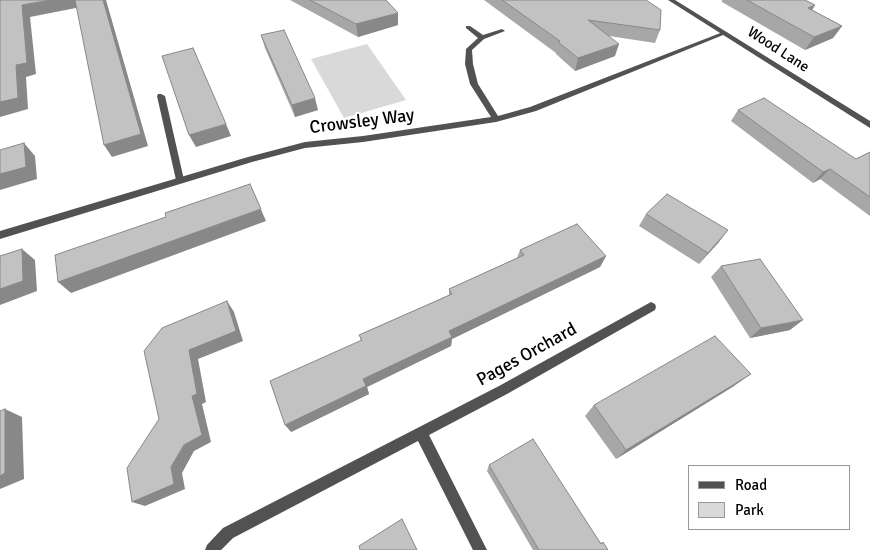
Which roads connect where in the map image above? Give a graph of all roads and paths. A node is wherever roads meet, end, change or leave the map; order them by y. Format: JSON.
{"nodes":[{"id":1,"x":671,"y":0,"type":"edge"},
{"id":2,"x":468,"y":27,"type":"dead end"},
{"id":3,"x":502,"y":31,"type":"dead end"},
{"id":4,"x":725,"y":33,"type":"junction"},
{"id":5,"x":482,"y":38,"type":"junction"},
{"id":6,"x":161,"y":96,"type":"dead end"},
{"id":7,"x":496,"y":119,"type":"junction"},
{"id":8,"x":870,"y":125,"type":"edge"},
{"id":9,"x":180,"y":180,"type":"junction"},
{"id":10,"x":0,"y":235,"type":"edge"},
{"id":11,"x":651,"y":307,"type":"dead end"},
{"id":12,"x":420,"y":433,"type":"junction"},
{"id":13,"x":212,"y":550,"type":"edge"},
{"id":14,"x":480,"y":550,"type":"edge"}],
"edges":[{"from":1,"to":4,"type":"street","name":"Wood Lane"},
{"from":2,"to":5,"type":"street"},
{"from":3,"to":5,"type":"street"},
{"from":4,"to":7,"type":"street","name":"Crowsley Way"},
{"from":4,"to":8,"type":"street","name":"Wood Lane"},
{"from":5,"to":7,"type":"street"},
{"from":6,"to":9,"type":"street"},
{"from":7,"to":9,"type":"street","name":"Crowsley Way"},
{"from":9,"to":10,"type":"street","name":"Crowsley Way"},
{"from":11,"to":12,"type":"street","name":"Pages Orchard"},
{"from":12,"to":13,"type":"street","name":"Pages Orchard"},
{"from":12,"to":14,"type":"street"}]}
